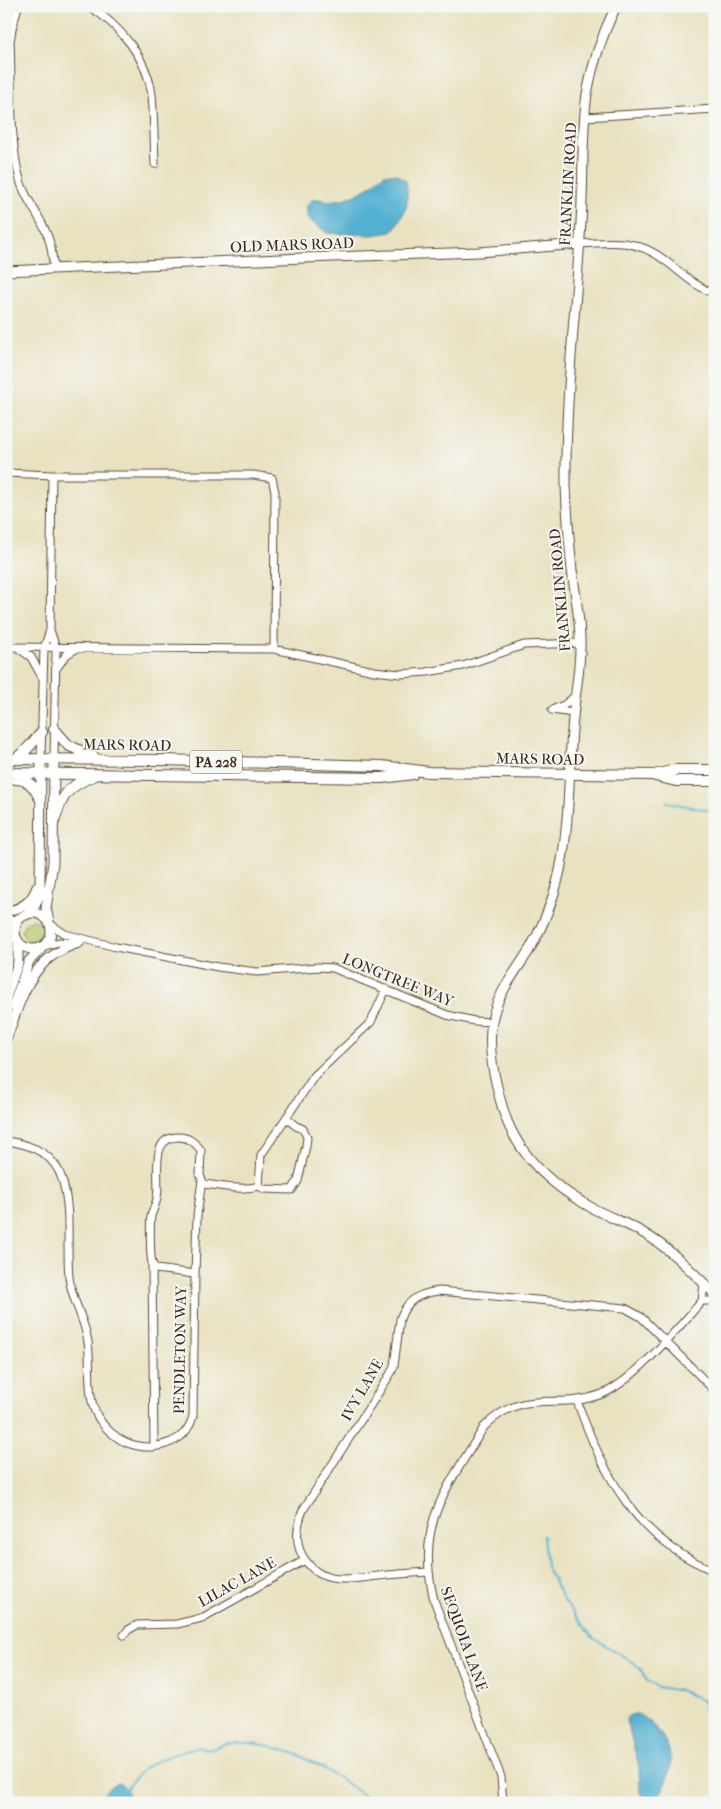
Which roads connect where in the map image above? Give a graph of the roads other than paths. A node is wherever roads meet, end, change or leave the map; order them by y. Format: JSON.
{"nodes":[{"id":1,"x":18,"y":6,"type":"edge"},
{"id":2,"x":89,"y":6,"type":"edge"},
{"id":3,"x":616,"y":6,"type":"edge"},
{"id":4,"x":715,"y":109,"type":"edge"},
{"id":5,"x":585,"y":117,"type":"junction"},
{"id":6,"x":155,"y":164,"type":"dead end"},
{"id":7,"x":579,"y":244,"type":"junction"},
{"id":8,"x":54,"y":269,"type":"junction"},
{"id":9,"x":6,"y":271,"type":"edge"},
{"id":10,"x":715,"y":294,"type":"edge"},
{"id":11,"x":6,"y":473,"type":"edge"},
{"id":12,"x":52,"y":475,"type":"junction"},
{"id":13,"x":50,"y":630,"type":"junction"},
{"id":14,"x":580,"y":642,"type":"junction"},
{"id":15,"x":6,"y":647,"type":"edge"},
{"id":16,"x":15,"y":648,"type":"junction"},
{"id":17,"x":44,"y":648,"type":"junction"},
{"id":18,"x":56,"y":648,"type":"junction"},
{"id":19,"x":79,"y":648,"type":"junction"},
{"id":20,"x":274,"y":649,"type":"junction"},
{"id":21,"x":55,"y":669,"type":"junction"},
{"id":22,"x":43,"y":678,"type":"junction"},
{"id":23,"x":575,"y":696,"type":"junction"},
{"id":24,"x":573,"y":713,"type":"junction"},
{"id":25,"x":54,"y":729,"type":"junction"},
{"id":26,"x":42,"y":732,"type":"junction"},
{"id":27,"x":11,"y":759,"type":"edge"},
{"id":28,"x":41,"y":759,"type":"junction"},
{"id":29,"x":54,"y":759,"type":"junction"},
{"id":30,"x":98,"y":760,"type":"junction"},
{"id":31,"x":715,"y":770,"type":"edge"},
{"id":32,"x":426,"y":772,"type":"junction"},
{"id":33,"x":6,"y":773,"type":"edge"},
{"id":34,"x":40,"y":774,"type":"junction"},
{"id":35,"x":54,"y":774,"type":"junction"},
{"id":36,"x":569,"y":774,"type":"junction"},
{"id":37,"x":97,"y":775,"type":"junction"},
{"id":38,"x":654,"y":775,"type":"junction"},
{"id":39,"x":6,"y":779,"type":"edge"},
{"id":40,"x":715,"y":781,"type":"edge"},
{"id":41,"x":40,"y":797,"type":"junction"},
{"id":42,"x":54,"y":822,"type":"junction"},
{"id":43,"x":39,"y":880,"type":"junction"},
{"id":44,"x":6,"y":912,"type":"edge"},
{"id":45,"x":24,"y":916,"type":"junction"},
{"id":46,"x":6,"y":920,"type":"edge"},
{"id":47,"x":50,"y":923,"type":"junction"},
{"id":48,"x":6,"y":929,"type":"edge"},
{"id":49,"x":17,"y":940,"type":"junction"},
{"id":50,"x":79,"y":943,"type":"junction"},
{"id":51,"x":43,"y":947,"type":"junction"},
{"id":52,"x":116,"y":948,"type":"junction"},
{"id":53,"x":386,"y":989,"type":"junction"},
{"id":54,"x":6,"y":997,"type":"edge"},
{"id":55,"x":10,"y":1003,"type":"edge"},
{"id":56,"x":492,"y":1022,"type":"junction"},
{"id":57,"x":6,"y":1023,"type":"edge"},
{"id":58,"x":6,"y":1039,"type":"edge"},
{"id":59,"x":286,"y":1118,"type":"junction"},
{"id":60,"x":6,"y":1141,"type":"edge"},
{"id":61,"x":202,"y":1180,"type":"junction"},
{"id":62,"x":259,"y":1186,"type":"junction"},
{"id":63,"x":152,"y":1263,"type":"junction"},
{"id":64,"x":195,"y":1274,"type":"junction"},
{"id":65,"x":704,"y":1284,"type":"junction"},
{"id":66,"x":715,"y":1294,"type":"edge"},
{"id":67,"x":715,"y":1301,"type":"edge"},
{"id":68,"x":702,"y":1302,"type":"junction"},
{"id":69,"x":666,"y":1341,"type":"junction"},
{"id":70,"x":715,"y":1391,"type":"edge"},
{"id":71,"x":577,"y":1400,"type":"junction"},
{"id":72,"x":154,"y":1447,"type":"junction"},
{"id":73,"x":305,"y":1560,"type":"junction"},
{"id":74,"x":715,"y":1571,"type":"edge"},
{"id":75,"x":428,"y":1572,"type":"junction"},
{"id":76,"x":124,"y":1635,"type":"dead end"},
{"id":77,"x":503,"y":1803,"type":"edge"}],
"edges":[{"from":1,"to":8,"type":"street"},
{"from":2,"to":6,"type":"street"},
{"from":3,"to":5,"type":"street","name":"FRANKLIN ROAD"},
{"from":4,"to":5,"type":"street"},
{"from":5,"to":7,"type":"street","name":"FRANKLIN ROAD"},
{"from":7,"to":8,"type":"street","name":"OLD MARS ROAD"},
{"from":7,"to":10,"type":"street"},
{"from":7,"to":14,"type":"street","name":"FRANKLIN ROAD"},
{"from":8,"to":9,"type":"street","name":"OLD MARS ROAD"},
{"from":11,"to":12,"type":"street"},
{"from":12,"to":13,"type":"street"},
{"from":12,"to":20,"type":"street"},
{"from":13,"to":17,"type":"street"},
{"from":13,"to":18,"type":"street"},
{"from":14,"to":20,"type":"street"},
{"from":14,"to":23,"type":"street","name":"FRANKLIN ROAD"},
{"from":15,"to":16,"type":"street"},
{"from":16,"to":17,"type":"street"},
{"from":16,"to":22,"type":"street"},
{"from":17,"to":18,"type":"street"},
{"from":17,"to":22,"type":"street"},
{"from":18,"to":19,"type":"street"},
{"from":18,"to":21,"type":"street"},
{"from":19,"to":20,"type":"street"},
{"from":19,"to":21,"type":"street"},
{"from":21,"to":25,"type":"street"},
{"from":22,"to":26,"type":"street"},
{"from":23,"to":24,"type":"street","name":"FRANKLIN ROAD"},
{"from":23,"to":24,"type":"street"},
{"from":24,"to":36,"type":"street","name":"FRANKLIN ROAD"},
{"from":25,"to":29,"type":"street"},
{"from":25,"to":30,"type":"main road"},
{"from":26,"to":27,"type":"main road"},
{"from":26,"to":28,"type":"street"},
{"from":27,"to":28,"type":"main road","name":"MARS ROAD","number":"PA 228"},
{"from":28,"to":29,"type":"main road","name":"MARS ROAD","number":"PA 228"},
{"from":28,"to":34,"type":"street"},
{"from":29,"to":30,"type":"main road","name":"MARS ROAD","number":"PA 228"},
{"from":29,"to":35,"type":"street"},
{"from":30,"to":32,"type":"main road","name":"MARS ROAD","number":"PA 228"},
{"from":31,"to":38,"type":"main road","name":"MARS ROAD","number":"PA 228"},
{"from":32,"to":36,"type":"main road","name":"MARS ROAD","number":"PA 228"},
{"from":32,"to":37,"type":"main road","name":"MARS ROAD","number":"PA 228"},
{"from":33,"to":34,"type":"main road","name":"MARS ROAD","number":"PA 228"},
{"from":34,"to":35,"type":"main road","name":"MARS ROAD","number":"PA 228"},
{"from":34,"to":41,"type":"street"},
{"from":35,"to":37,"type":"main road","name":"MARS ROAD","number":"PA 228"},
{"from":35,"to":42,"type":"street"},
{"from":36,"to":38,"type":"main road","name":"MARS ROAD","number":"PA 228"},
{"from":36,"to":56,"type":"street","name":"FRANKLIN ROAD"},
{"from":37,"to":42,"type":"main road"},
{"from":38,"to":40,"type":"main road","name":"MARS ROAD","number":"PA 228"},
{"from":39,"to":41,"type":"main road"},
{"from":41,"to":43,"type":"street"},
{"from":42,"to":47,"type":"street"},
{"from":43,"to":44,"type":"street"},
{"from":43,"to":45,"type":"street"},
{"from":45,"to":46,"type":"street"},
{"from":45,"to":47,"type":"street"},
{"from":45,"to":49,"type":"street"},
{"from":47,"to":51,"type":"street"},
{"from":47,"to":52,"type":"street"},
{"from":48,"to":49,"type":"street"},
{"from":49,"to":51,"type":"street"},
{"from":49,"to":54,"type":"street"},
{"from":50,"to":51,"type":"street"},
{"from":50,"to":52,"type":"street"},
{"from":50,"to":58,"type":"street"},
{"from":51,"to":55,"type":"street"},
{"from":52,"to":53,"type":"street","name":"LONGTREE WAY"},
{"from":53,"to":56,"type":"street","name":"LONGTREE WAY"},
{"from":53,"to":59,"type":"street"},
{"from":55,"to":57,"type":"street"},
{"from":56,"to":65,"type":"street","name":"FRANKLIN ROAD"},
{"from":59,"to":62,"type":"street"},
{"from":59,"to":62,"type":"street"},
{"from":60,"to":72,"type":"street"},
{"from":61,"to":62,"type":"street"},
{"from":61,"to":63,"type":"street"},
{"from":61,"to":64,"type":"street"},
{"from":63,"to":64,"type":"street","name":"PENDLETON WAY"},
{"from":63,"to":72,"type":"street"},
{"from":64,"to":72,"type":"street","name":"PENDLETON WAY"},
{"from":65,"to":66,"type":"street","name":"FRANKLIN ROAD"},
{"from":65,"to":68,"type":"street"},
{"from":67,"to":68,"type":"street"},
{"from":68,"to":69,"type":"street","name":"SEQUOIA LANE"},
{"from":69,"to":70,"type":"street","name":"IVY LANE"},
{"from":69,"to":71,"type":"street","name":"SEQUOIA LANE"},
{"from":69,"to":73,"type":"street","name":"IVY LANE"},
{"from":71,"to":74,"type":"street"},
{"from":71,"to":75,"type":"street","name":"SEQUOIA LANE"},
{"from":73,"to":75,"type":"street"},
{"from":73,"to":76,"type":"street","name":"LILAC LANE"},
{"from":75,"to":77,"type":"street","name":"SEQUOIA LANE"}]}
